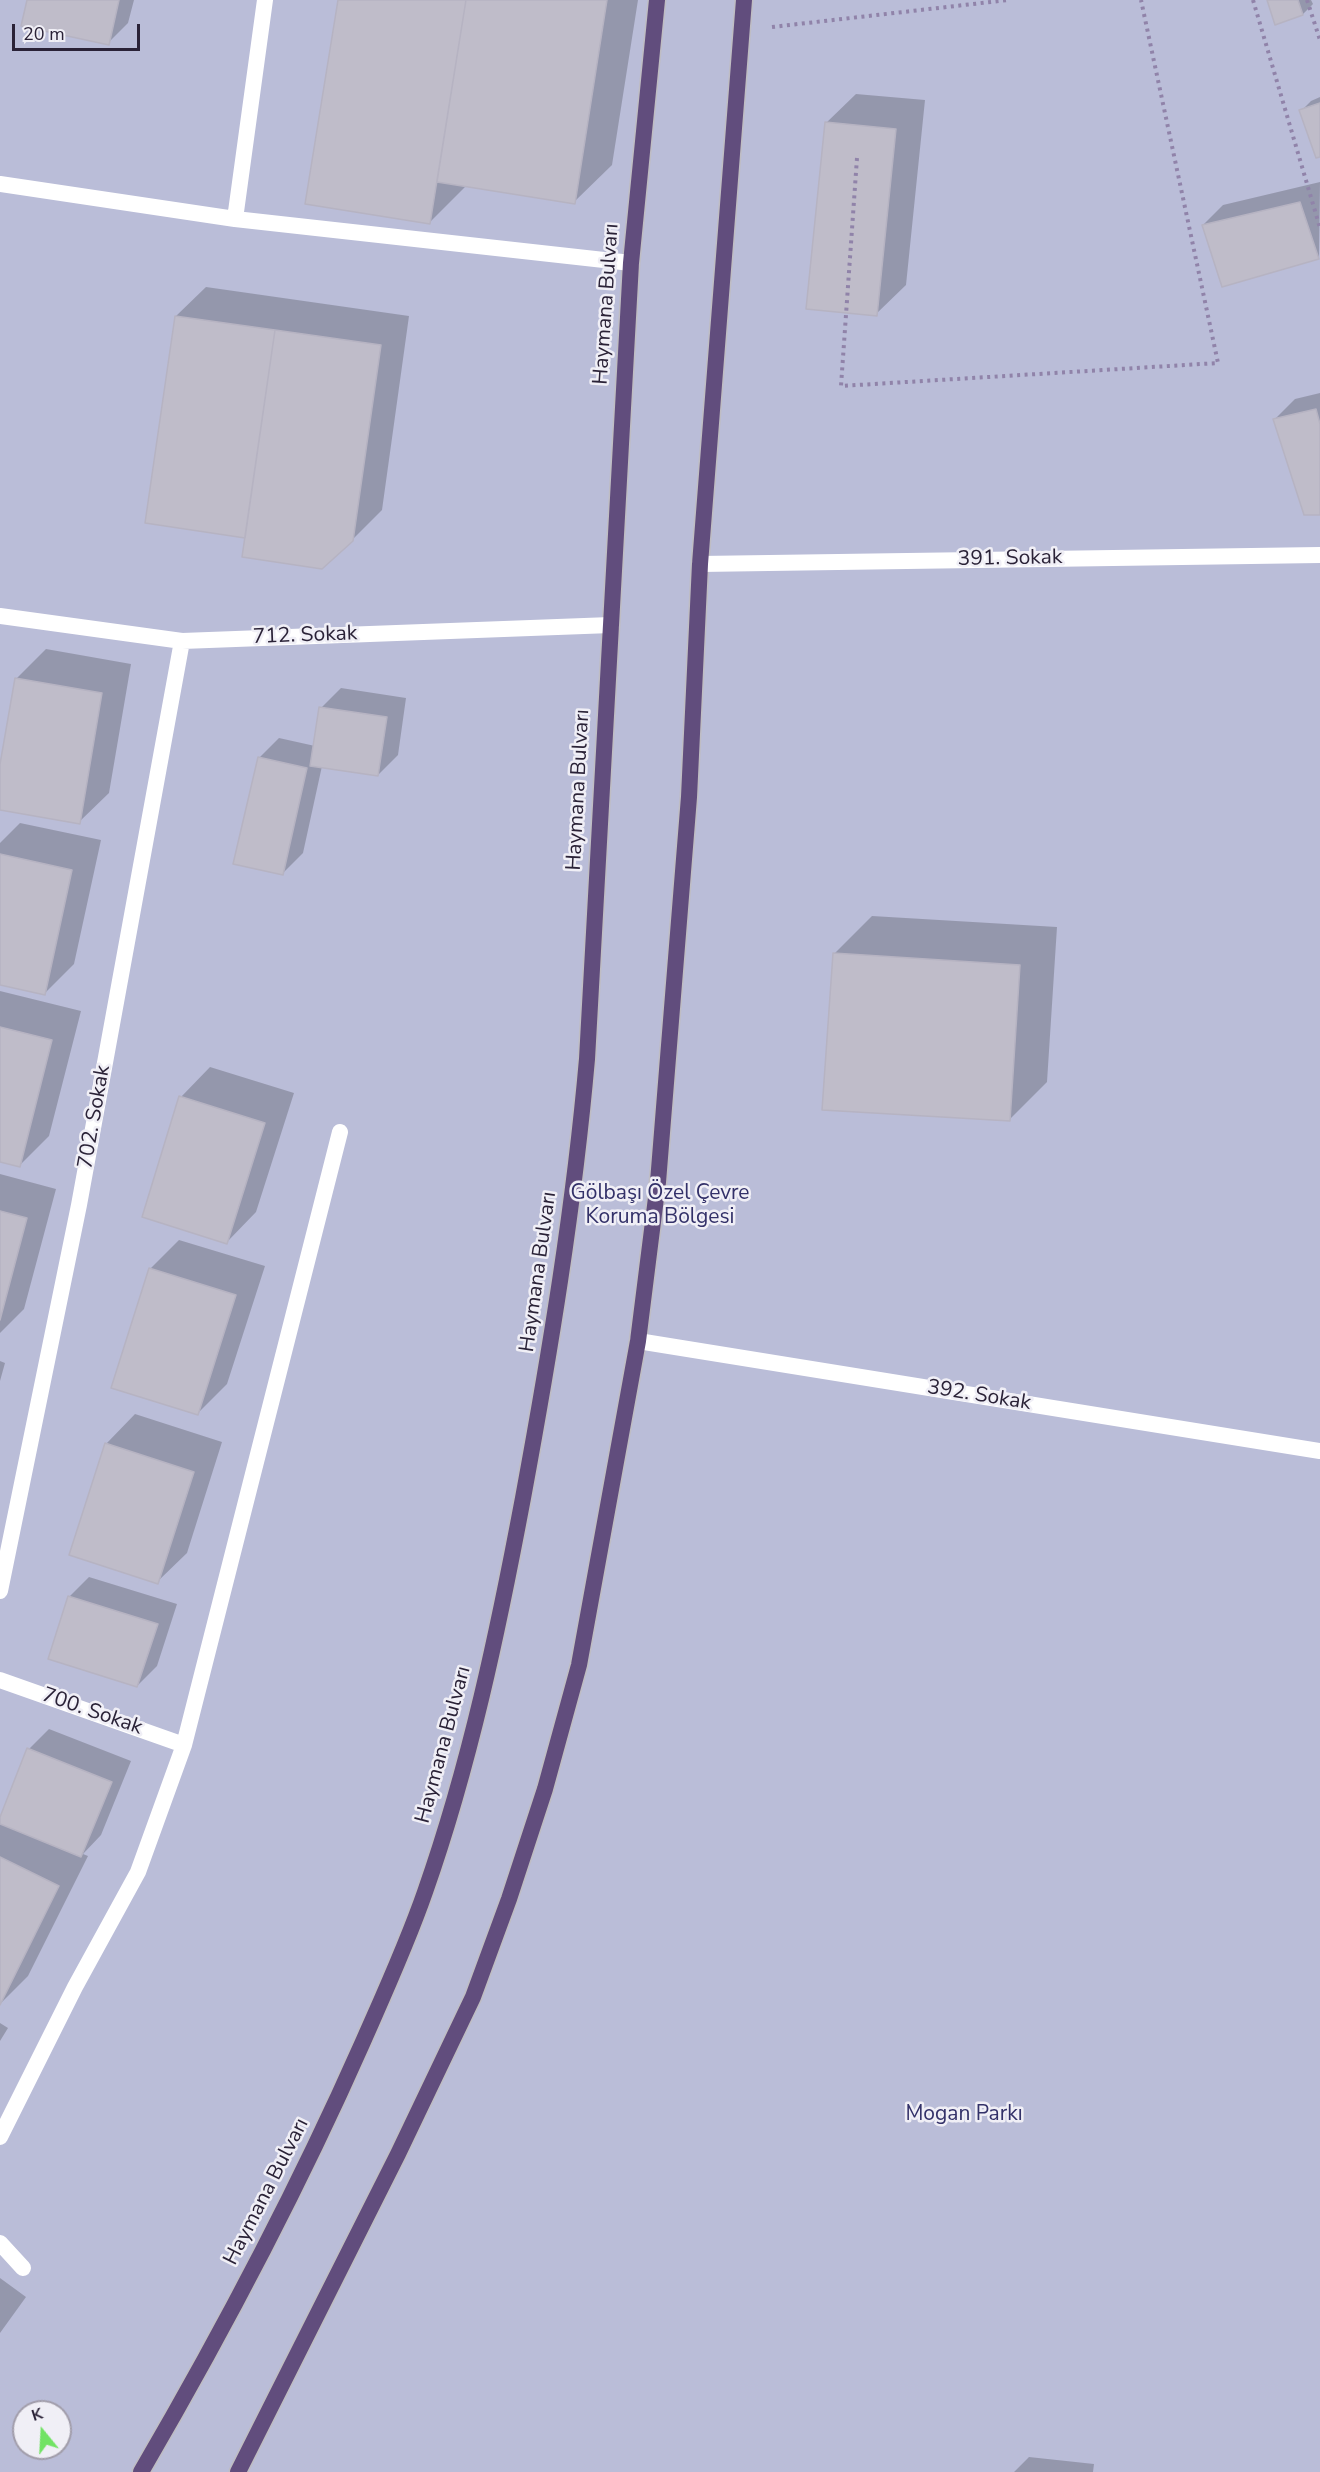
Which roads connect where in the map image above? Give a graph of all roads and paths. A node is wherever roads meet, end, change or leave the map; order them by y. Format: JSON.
{"nodes":[{"id":1,"x":265,"y":0,"type":"edge"},
{"id":2,"x":657,"y":0,"type":"edge"},
{"id":3,"x":744,"y":0,"type":"edge"},
{"id":4,"x":1008,"y":0,"type":"edge"},
{"id":5,"x":1141,"y":0,"type":"edge"},
{"id":6,"x":1253,"y":0,"type":"edge"},
{"id":7,"x":1307,"y":0,"type":"edge"},
{"id":8,"x":742,"y":31,"type":"junction"},
{"id":9,"x":1320,"y":40,"type":"edge"},
{"id":10,"x":857,"y":158,"type":"dead end"},
{"id":11,"x":0,"y":184,"type":"edge"},
{"id":12,"x":236,"y":219,"type":"junction"},
{"id":13,"x":1320,"y":228,"type":"edge"},
{"id":14,"x":631,"y":263,"type":"junction"},
{"id":15,"x":1320,"y":555,"type":"edge"},
{"id":16,"x":700,"y":564,"type":"junction"},
{"id":17,"x":0,"y":616,"type":"edge"},
{"id":18,"x":611,"y":625,"type":"junction"},
{"id":19,"x":182,"y":641,"type":"junction"},
{"id":20,"x":340,"y":1132,"type":"dead end"},
{"id":21,"x":638,"y":1341,"type":"junction"},
{"id":22,"x":1320,"y":1451,"type":"edge"},
{"id":23,"x":0,"y":1591,"type":"edge"},
{"id":24,"x":0,"y":1680,"type":"edge"},
{"id":25,"x":184,"y":1745,"type":"junction"},
{"id":26,"x":0,"y":2137,"type":"edge"},
{"id":27,"x":0,"y":2243,"type":"edge"},
{"id":28,"x":23,"y":2268,"type":"dead end"},
{"id":29,"x":141,"y":2472,"type":"edge"},
{"id":30,"x":238,"y":2472,"type":"edge"}],
"edges":[{"from":1,"to":12,"type":"street"},
{"from":2,"to":14,"type":"highway","name":"Haymana Bulvarı"},
{"from":3,"to":8,"type":"highway"},
{"from":4,"to":8,"type":"path"},
{"from":5,"to":10,"type":"path"},
{"from":6,"to":13,"type":"path"},
{"from":7,"to":9,"type":"path"},
{"from":8,"to":16,"type":"highway"},
{"from":11,"to":12,"type":"street"},
{"from":12,"to":14,"type":"street"},
{"from":14,"to":18,"type":"highway","name":"Haymana Bulvarı"},
{"from":15,"to":16,"type":"street","name":"391. Sokak"},
{"from":16,"to":21,"type":"highway"},
{"from":17,"to":19,"type":"street","name":"712. Sokak"},
{"from":18,"to":19,"type":"street","name":"712. Sokak"},
{"from":18,"to":29,"type":"highway","name":"Haymana Bulvarı"},
{"from":19,"to":23,"type":"street","name":"702. Sokak"},
{"from":20,"to":25,"type":"street"},
{"from":21,"to":22,"type":"street","name":"392. Sokak"},
{"from":21,"to":30,"type":"highway"},
{"from":24,"to":25,"type":"street","name":"700. Sokak"},
{"from":25,"to":26,"type":"street"},
{"from":27,"to":28,"type":"street"}]}
